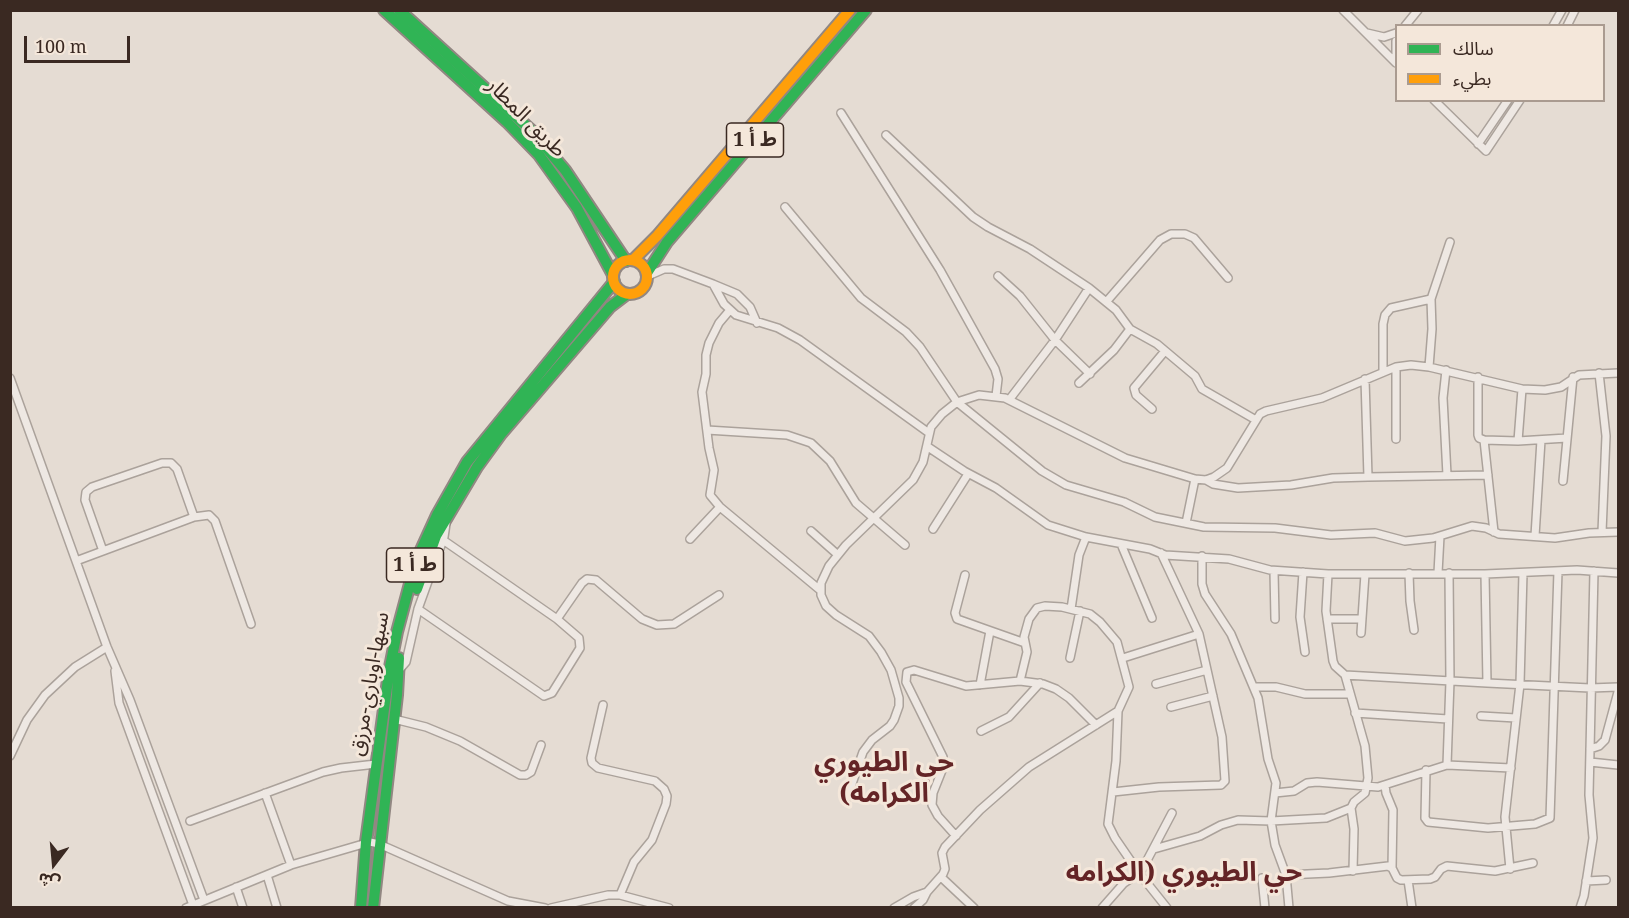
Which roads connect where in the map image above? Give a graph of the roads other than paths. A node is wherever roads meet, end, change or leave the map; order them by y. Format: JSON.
{"nodes":[{"id":1,"x":384,"y":10,"type":"edge"},
{"id":2,"x":399,"y":10,"type":"edge"},
{"id":3,"x":850,"y":10,"type":"edge"},
{"id":4,"x":866,"y":10,"type":"edge"},
{"id":5,"x":1343,"y":10,"type":"edge"},
{"id":6,"x":1418,"y":10,"type":"edge"},
{"id":7,"x":1562,"y":10,"type":"edge"},
{"id":8,"x":1575,"y":10,"type":"edge"},
{"id":9,"x":1407,"y":24,"type":"edge"},
{"id":10,"x":1554,"y":24,"type":"edge"},
{"id":11,"x":1568,"y":24,"type":"edge"},
{"id":12,"x":1364,"y":32,"type":"junction"},
{"id":13,"x":1395,"y":33,"type":"edge"},
{"id":14,"x":1395,"y":62,"type":"edge"},
{"id":15,"x":1436,"y":102,"type":"edge"},
{"id":16,"x":1507,"y":102,"type":"edge"},
{"id":17,"x":1519,"y":102,"type":"edge"},
{"id":18,"x":841,"y":113,"type":"dead end"},
{"id":19,"x":886,"y":135,"type":"dead end"},
{"id":20,"x":1478,"y":144,"type":"junction"},
{"id":21,"x":785,"y":207,"type":"dead end"},
{"id":22,"x":1450,"y":242,"type":"dead end"},
{"id":23,"x":629,"y":260,"type":"junction"},
{"id":24,"x":647,"y":275,"type":"junction"},
{"id":25,"x":998,"y":276,"type":"dead end"},
{"id":26,"x":614,"y":278,"type":"junction"},
{"id":27,"x":1228,"y":278,"type":"dead end"},
{"id":28,"x":713,"y":284,"type":"junction"},
{"id":29,"x":1089,"y":288,"type":"junction"},
{"id":30,"x":627,"y":294,"type":"junction"},
{"id":31,"x":1431,"y":299,"type":"junction"},
{"id":32,"x":1107,"y":301,"type":"junction"},
{"id":33,"x":730,"y":310,"type":"junction"},
{"id":34,"x":757,"y":323,"type":"junction"},
{"id":35,"x":1130,"y":329,"type":"junction"},
{"id":36,"x":1055,"y":340,"type":"junction"},
{"id":37,"x":1166,"y":351,"type":"junction"},
{"id":38,"x":1396,"y":367,"type":"junction"},
{"id":39,"x":1429,"y":367,"type":"junction"},
{"id":40,"x":1446,"y":370,"type":"junction"},
{"id":41,"x":1383,"y":372,"type":"junction"},
{"id":42,"x":1599,"y":373,"type":"junction"},
{"id":43,"x":1618,"y":373,"type":"edge"},
{"id":44,"x":1090,"y":374,"type":"junction"},
{"id":45,"x":1478,"y":377,"type":"junction"},
{"id":46,"x":1573,"y":377,"type":"junction"},
{"id":47,"x":10,"y":378,"type":"edge"},
{"id":48,"x":1365,"y":380,"type":"junction"},
{"id":49,"x":1079,"y":383,"type":"dead end"},
{"id":50,"x":1522,"y":389,"type":"junction"},
{"id":51,"x":996,"y":396,"type":"junction"},
{"id":52,"x":1009,"y":400,"type":"junction"},
{"id":53,"x":957,"y":402,"type":"junction"},
{"id":54,"x":1152,"y":409,"type":"dead end"},
{"id":55,"x":1256,"y":420,"type":"junction"},
{"id":56,"x":707,"y":430,"type":"junction"},
{"id":57,"x":929,"y":433,"type":"junction"},
{"id":58,"x":1567,"y":438,"type":"junction"},
{"id":59,"x":1396,"y":439,"type":"dead end"},
{"id":60,"x":1484,"y":440,"type":"junction"},
{"id":61,"x":1541,"y":440,"type":"junction"},
{"id":62,"x":1518,"y":441,"type":"junction"},
{"id":63,"x":928,"y":447,"type":"junction"},
{"id":64,"x":968,"y":474,"type":"junction"},
{"id":65,"x":1448,"y":475,"type":"junction"},
{"id":66,"x":1488,"y":475,"type":"junction"},
{"id":67,"x":1368,"y":477,"type":"junction"},
{"id":68,"x":1195,"y":479,"type":"junction"},
{"id":69,"x":1206,"y":480,"type":"junction"},
{"id":70,"x":1563,"y":481,"type":"dead end"},
{"id":71,"x":720,"y":507,"type":"junction"},
{"id":72,"x":194,"y":517,"type":"junction"},
{"id":73,"x":874,"y":519,"type":"junction"},
{"id":74,"x":445,"y":520,"type":"junction"},
{"id":75,"x":1186,"y":524,"type":"junction"},
{"id":76,"x":933,"y":529,"type":"dead end"},
{"id":77,"x":811,"y":531,"type":"dead end"},
{"id":78,"x":1494,"y":532,"type":"junction"},
{"id":79,"x":1602,"y":532,"type":"junction"},
{"id":80,"x":1618,"y":532,"type":"edge"},
{"id":81,"x":1440,"y":536,"type":"junction"},
{"id":82,"x":1535,"y":536,"type":"junction"},
{"id":83,"x":1086,"y":537,"type":"junction"},
{"id":84,"x":690,"y":539,"type":"dead end"},
{"id":85,"x":443,"y":540,"type":"junction"},
{"id":86,"x":1121,"y":544,"type":"junction"},
{"id":87,"x":905,"y":545,"type":"dead end"},
{"id":88,"x":103,"y":551,"type":"junction"},
{"id":89,"x":1161,"y":553,"type":"junction"},
{"id":90,"x":837,"y":555,"type":"junction"},
{"id":91,"x":1202,"y":556,"type":"junction"},
{"id":92,"x":76,"y":561,"type":"junction"},
{"id":93,"x":1274,"y":571,"type":"junction"},
{"id":94,"x":1558,"y":571,"type":"junction"},
{"id":95,"x":1594,"y":571,"type":"junction"},
{"id":96,"x":1303,"y":572,"type":"junction"},
{"id":97,"x":1328,"y":573,"type":"junction"},
{"id":98,"x":1409,"y":573,"type":"junction"},
{"id":99,"x":1438,"y":573,"type":"junction"},
{"id":100,"x":1449,"y":573,"type":"junction"},
{"id":101,"x":1523,"y":573,"type":"junction"},
{"id":102,"x":1618,"y":573,"type":"edge"},
{"id":103,"x":1365,"y":574,"type":"junction"},
{"id":104,"x":1485,"y":574,"type":"junction"},
{"id":105,"x":965,"y":575,"type":"dead end"},
{"id":106,"x":820,"y":590,"type":"junction"},
{"id":107,"x":719,"y":595,"type":"dead end"},
{"id":108,"x":418,"y":609,"type":"junction"},
{"id":109,"x":1071,"y":609,"type":"junction"},
{"id":110,"x":1080,"y":611,"type":"junction"},
{"id":111,"x":1152,"y":618,"type":"dead end"},
{"id":112,"x":557,"y":619,"type":"junction"},
{"id":113,"x":1275,"y":619,"type":"dead end"},
{"id":114,"x":1327,"y":619,"type":"junction"},
{"id":115,"x":1362,"y":620,"type":"junction"},
{"id":116,"x":251,"y":624,"type":"dead end"},
{"id":117,"x":1414,"y":630,"type":"dead end"},
{"id":118,"x":990,"y":631,"type":"junction"},
{"id":119,"x":1361,"y":633,"type":"dead end"},
{"id":120,"x":1199,"y":634,"type":"junction"},
{"id":121,"x":1025,"y":643,"type":"junction"},
{"id":122,"x":107,"y":647,"type":"junction"},
{"id":123,"x":1305,"y":652,"type":"dead end"},
{"id":124,"x":1070,"y":658,"type":"dead end"},
{"id":125,"x":1123,"y":658,"type":"junction"},
{"id":126,"x":115,"y":668,"type":"junction"},
{"id":127,"x":1207,"y":670,"type":"junction"},
{"id":128,"x":398,"y":671,"type":"junction"},
{"id":129,"x":1345,"y":675,"type":"junction"},
{"id":130,"x":1020,"y":681,"type":"junction"},
{"id":131,"x":1449,"y":681,"type":"junction"},
{"id":132,"x":1040,"y":683,"type":"junction"},
{"id":133,"x":1487,"y":683,"type":"junction"},
{"id":134,"x":1156,"y":684,"type":"dead end"},
{"id":135,"x":1520,"y":684,"type":"junction"},
{"id":136,"x":980,"y":685,"type":"junction"},
{"id":137,"x":1554,"y":686,"type":"junction"},
{"id":138,"x":1255,"y":687,"type":"junction"},
{"id":139,"x":1618,"y":687,"type":"edge"},
{"id":140,"x":1590,"y":688,"type":"junction"},
{"id":141,"x":1618,"y":692,"type":"edge"},
{"id":142,"x":1350,"y":694,"type":"junction"},
{"id":143,"x":1214,"y":696,"type":"junction"},
{"id":144,"x":603,"y":705,"type":"dead end"},
{"id":145,"x":1171,"y":706,"type":"dead end"},
{"id":146,"x":1118,"y":711,"type":"junction"},
{"id":147,"x":1355,"y":713,"type":"junction"},
{"id":148,"x":1481,"y":716,"type":"dead end"},
{"id":149,"x":1516,"y":718,"type":"junction"},
{"id":150,"x":394,"y":719,"type":"junction"},
{"id":151,"x":1448,"y":719,"type":"junction"},
{"id":152,"x":1095,"y":725,"type":"junction"},
{"id":153,"x":140,"y":729,"type":"junction"},
{"id":154,"x":981,"y":731,"type":"dead end"},
{"id":155,"x":130,"y":733,"type":"junction"},
{"id":156,"x":541,"y":745,"type":"dead end"},
{"id":157,"x":1590,"y":749,"type":"junction"},
{"id":158,"x":10,"y":756,"type":"edge"},
{"id":159,"x":1590,"y":762,"type":"junction"},
{"id":160,"x":376,"y":764,"type":"junction"},
{"id":161,"x":1447,"y":765,"type":"junction"},
{"id":162,"x":1618,"y":765,"type":"edge"},
{"id":163,"x":1511,"y":768,"type":"junction"},
{"id":164,"x":1426,"y":770,"type":"junction"},
{"id":165,"x":1385,"y":785,"type":"junction"},
{"id":166,"x":1368,"y":786,"type":"junction"},
{"id":167,"x":161,"y":787,"type":"junction"},
{"id":168,"x":151,"y":790,"type":"junction"},
{"id":169,"x":1113,"y":792,"type":"junction"},
{"id":170,"x":265,"y":793,"type":"junction"},
{"id":171,"x":1275,"y":794,"type":"junction"},
{"id":172,"x":847,"y":798,"type":"dead end"},
{"id":173,"x":1352,"y":808,"type":"junction"},
{"id":174,"x":1172,"y":813,"type":"dead end"},
{"id":175,"x":190,"y":821,"type":"dead end"},
{"id":176,"x":1271,"y":822,"type":"junction"},
{"id":177,"x":1505,"y":827,"type":"junction"},
{"id":178,"x":956,"y":836,"type":"junction"},
{"id":179,"x":366,"y":843,"type":"junction"},
{"id":180,"x":379,"y":844,"type":"junction"},
{"id":181,"x":1154,"y":849,"type":"junction"},
{"id":182,"x":1533,"y":864,"type":"dead end"},
{"id":183,"x":291,"y":865,"type":"junction"},
{"id":184,"x":1392,"y":867,"type":"junction"},
{"id":185,"x":1510,"y":869,"type":"junction"},
{"id":186,"x":1353,"y":871,"type":"junction"},
{"id":187,"x":1139,"y":873,"type":"junction"},
{"id":188,"x":267,"y":875,"type":"junction"},
{"id":189,"x":1286,"y":875,"type":"junction"},
{"id":190,"x":941,"y":877,"type":"junction"},
{"id":191,"x":1262,"y":878,"type":"dead end"},
{"id":192,"x":1408,"y":880,"type":"junction"},
{"id":193,"x":1606,"y":880,"type":"dead end"},
{"id":194,"x":1586,"y":881,"type":"junction"},
{"id":195,"x":236,"y":887,"type":"junction"},
{"id":196,"x":927,"y":892,"type":"junction"},
{"id":197,"x":620,"y":895,"type":"junction"},
{"id":198,"x":204,"y":900,"type":"junction"},
{"id":199,"x":190,"y":906,"type":"edge"},
{"id":200,"x":243,"y":908,"type":"edge"},
{"id":201,"x":278,"y":908,"type":"edge"},
{"id":202,"x":361,"y":908,"type":"edge"},
{"id":203,"x":373,"y":908,"type":"edge"},
{"id":204,"x":545,"y":908,"type":"edge"},
{"id":205,"x":550,"y":908,"type":"edge"},
{"id":206,"x":669,"y":908,"type":"edge"},
{"id":207,"x":894,"y":908,"type":"edge"},
{"id":208,"x":914,"y":908,"type":"edge"},
{"id":209,"x":974,"y":908,"type":"edge"},
{"id":210,"x":1102,"y":908,"type":"edge"},
{"id":211,"x":1167,"y":908,"type":"edge"},
{"id":212,"x":1265,"y":908,"type":"edge"},
{"id":213,"x":1289,"y":908,"type":"edge"},
{"id":214,"x":1412,"y":908,"type":"edge"},
{"id":215,"x":1580,"y":908,"type":"edge"}],
"edges":[{"from":1,"to":26,"type":"main road","name":"طريق المطار"},
{"from":2,"to":23,"type":"main road","name":"طريق المطار"},
{"from":3,"to":23,"type":"main road","number":"ط أ 1"},
{"from":4,"to":24,"type":"main road","number":"ط أ 1"},
{"from":5,"to":12,"type":"street"},
{"from":6,"to":9,"type":"street"},
{"from":7,"to":10,"type":"street"},
{"from":8,"to":11,"type":"street"},
{"from":12,"to":13,"type":"street"},
{"from":12,"to":14,"type":"street"},
{"from":15,"to":20,"type":"street"},
{"from":16,"to":20,"type":"street"},
{"from":17,"to":20,"type":"street"},
{"from":18,"to":51,"type":"street"},
{"from":19,"to":29,"type":"street"},
{"from":21,"to":53,"type":"street"},
{"from":22,"to":31,"type":"street"},
{"from":23,"to":24,"type":"main road"},
{"from":23,"to":26,"type":"main road"},
{"from":24,"to":28,"type":"street"},
{"from":24,"to":30,"type":"main road"},
{"from":25,"to":36,"type":"street"},
{"from":26,"to":30,"type":"main road"},
{"from":26,"to":160,"type":"main road","name":"سبها-اوباري-مرزق","number":"ط أ 1"},
{"from":27,"to":32,"type":"street"},
{"from":28,"to":33,"type":"street"},
{"from":28,"to":34,"type":"street"},
{"from":29,"to":32,"type":"street"},
{"from":29,"to":36,"type":"street"},
{"from":30,"to":74,"type":"main road","name":"سبها-اوباري-مرزق","number":"ط أ 1"},
{"from":31,"to":39,"type":"street"},
{"from":31,"to":41,"type":"street"},
{"from":32,"to":35,"type":"street"},
{"from":33,"to":34,"type":"street"},
{"from":33,"to":56,"type":"street"},
{"from":34,"to":57,"type":"street"},
{"from":35,"to":37,"type":"street"},
{"from":35,"to":44,"type":"street"},
{"from":36,"to":44,"type":"street"},
{"from":36,"to":52,"type":"street"},
{"from":37,"to":54,"type":"street"},
{"from":37,"to":55,"type":"street"},
{"from":38,"to":39,"type":"street"},
{"from":38,"to":41,"type":"street"},
{"from":38,"to":59,"type":"street"},
{"from":39,"to":40,"type":"street"},
{"from":40,"to":45,"type":"street"},
{"from":40,"to":65,"type":"street"},
{"from":41,"to":48,"type":"street"},
{"from":42,"to":43,"type":"street"},
{"from":42,"to":46,"type":"street"},
{"from":42,"to":79,"type":"street"},
{"from":44,"to":49,"type":"street"},
{"from":45,"to":50,"type":"street"},
{"from":45,"to":60,"type":"street"},
{"from":46,"to":50,"type":"street"},
{"from":46,"to":58,"type":"street"},
{"from":47,"to":92,"type":"street"},
{"from":48,"to":55,"type":"street"},
{"from":48,"to":67,"type":"street"},
{"from":50,"to":62,"type":"street"},
{"from":51,"to":52,"type":"street"},
{"from":51,"to":53,"type":"street"},
{"from":52,"to":68,"type":"street"},
{"from":53,"to":57,"type":"street"},
{"from":53,"to":75,"type":"street"},
{"from":55,"to":69,"type":"street"},
{"from":56,"to":71,"type":"street"},
{"from":56,"to":73,"type":"street"},
{"from":57,"to":63,"type":"street"},
{"from":58,"to":61,"type":"street"},
{"from":58,"to":70,"type":"street"},
{"from":60,"to":62,"type":"street"},
{"from":60,"to":66,"type":"street"},
{"from":61,"to":62,"type":"street"},
{"from":61,"to":82,"type":"street"},
{"from":63,"to":64,"type":"street"},
{"from":63,"to":73,"type":"street"},
{"from":64,"to":76,"type":"street"},
{"from":64,"to":83,"type":"street"},
{"from":65,"to":66,"type":"street"},
{"from":65,"to":67,"type":"street"},
{"from":66,"to":78,"type":"street"},
{"from":67,"to":69,"type":"street"},
{"from":68,"to":69,"type":"street"},
{"from":68,"to":75,"type":"street"},
{"from":71,"to":84,"type":"street"},
{"from":71,"to":106,"type":"street"},
{"from":72,"to":88,"type":"street"},
{"from":72,"to":88,"type":"street"},
{"from":72,"to":116,"type":"street"},
{"from":73,"to":87,"type":"street"},
{"from":73,"to":90,"type":"street"},
{"from":74,"to":85,"type":"street"},
{"from":74,"to":128,"type":"main road","name":"سبها-اوباري-مرزق","number":"ط أ 1"},
{"from":75,"to":81,"type":"street"},
{"from":77,"to":90,"type":"street"},
{"from":78,"to":81,"type":"street"},
{"from":78,"to":82,"type":"street"},
{"from":79,"to":80,"type":"street"},
{"from":79,"to":82,"type":"street"},
{"from":81,"to":99,"type":"street"},
{"from":83,"to":86,"type":"street"},
{"from":83,"to":109,"type":"street"},
{"from":85,"to":108,"type":"street"},
{"from":85,"to":112,"type":"street"},
{"from":86,"to":89,"type":"street"},
{"from":86,"to":111,"type":"street"},
{"from":88,"to":92,"type":"street"},
{"from":89,"to":91,"type":"street"},
{"from":89,"to":120,"type":"street"},
{"from":90,"to":106,"type":"street"},
{"from":91,"to":93,"type":"street"},
{"from":91,"to":138,"type":"street"},
{"from":92,"to":122,"type":"street"},
{"from":93,"to":96,"type":"street"},
{"from":93,"to":113,"type":"street"},
{"from":94,"to":95,"type":"street"},
{"from":94,"to":101,"type":"street"},
{"from":94,"to":137,"type":"street"},
{"from":95,"to":102,"type":"street"},
{"from":95,"to":140,"type":"street"},
{"from":96,"to":97,"type":"street"},
{"from":96,"to":123,"type":"street"},
{"from":97,"to":103,"type":"street"},
{"from":97,"to":114,"type":"street"},
{"from":98,"to":99,"type":"street"},
{"from":98,"to":103,"type":"street"},
{"from":98,"to":117,"type":"street"},
{"from":99,"to":100,"type":"street"},
{"from":100,"to":104,"type":"street"},
{"from":100,"to":131,"type":"street"},
{"from":101,"to":104,"type":"street"},
{"from":101,"to":135,"type":"street"},
{"from":103,"to":115,"type":"street"},
{"from":104,"to":133,"type":"street"},
{"from":105,"to":118,"type":"street"},
{"from":106,"to":172,"type":"street"},
{"from":107,"to":112,"type":"street"},
{"from":108,"to":112,"type":"street"},
{"from":108,"to":128,"type":"street"},
{"from":109,"to":110,"type":"street"},
{"from":109,"to":121,"type":"street"},
{"from":110,"to":124,"type":"street"},
{"from":110,"to":125,"type":"street"},
{"from":114,"to":115,"type":"street"},
{"from":114,"to":129,"type":"street"},
{"from":115,"to":119,"type":"street"},
{"from":118,"to":121,"type":"street"},
{"from":118,"to":136,"type":"street"},
{"from":120,"to":125,"type":"street"},
{"from":120,"to":127,"type":"street"},
{"from":121,"to":130,"type":"street"},
{"from":122,"to":126,"type":"street"},
{"from":122,"to":158,"type":"street"},
{"from":125,"to":146,"type":"street"},
{"from":126,"to":153,"type":"street"},
{"from":126,"to":155,"type":"street"},
{"from":127,"to":134,"type":"street"},
{"from":127,"to":143,"type":"street"},
{"from":128,"to":150,"type":"main road","name":"سبها-اوباري-مرزق","number":"ط أ 1"},
{"from":129,"to":131,"type":"street"},
{"from":129,"to":142,"type":"street"},
{"from":130,"to":132,"type":"street"},
{"from":130,"to":136,"type":"street"},
{"from":131,"to":133,"type":"street"},
{"from":131,"to":151,"type":"street"},
{"from":132,"to":152,"type":"street"},
{"from":132,"to":154,"type":"street"},
{"from":133,"to":135,"type":"street"},
{"from":135,"to":137,"type":"street"},
{"from":135,"to":149,"type":"street"},
{"from":136,"to":178,"type":"street"},
{"from":137,"to":140,"type":"street"},
{"from":137,"to":177,"type":"street"},
{"from":138,"to":142,"type":"street"},
{"from":138,"to":171,"type":"street"},
{"from":139,"to":140,"type":"street"},
{"from":140,"to":157,"type":"street"},
{"from":141,"to":157,"type":"street"},
{"from":142,"to":147,"type":"street"},
{"from":143,"to":145,"type":"street"},
{"from":143,"to":169,"type":"street"},
{"from":144,"to":197,"type":"street"},
{"from":146,"to":152,"type":"street"},
{"from":146,"to":169,"type":"street"},
{"from":147,"to":151,"type":"street"},
{"from":147,"to":166,"type":"street"},
{"from":148,"to":149,"type":"street"},
{"from":149,"to":163,"type":"street"},
{"from":150,"to":156,"type":"street"},
{"from":150,"to":180,"type":"main road","name":"سبها-اوباري-مرزق","number":"ط أ 1"},
{"from":151,"to":161,"type":"street"},
{"from":152,"to":178,"type":"street"},
{"from":153,"to":155,"type":"street"},
{"from":153,"to":167,"type":"street"},
{"from":155,"to":168,"type":"street"},
{"from":157,"to":159,"type":"street"},
{"from":159,"to":162,"type":"street"},
{"from":159,"to":194,"type":"street"},
{"from":160,"to":170,"type":"street"},
{"from":160,"to":179,"type":"main road","name":"سبها-اوباري-مرزق","number":"ط أ 1"},
{"from":161,"to":163,"type":"street"},
{"from":161,"to":164,"type":"street"},
{"from":163,"to":177,"type":"street"},
{"from":164,"to":165,"type":"street"},
{"from":164,"to":177,"type":"street"},
{"from":165,"to":166,"type":"street"},
{"from":165,"to":184,"type":"street"},
{"from":166,"to":171,"type":"street"},
{"from":166,"to":173,"type":"street"},
{"from":167,"to":168,"type":"street"},
{"from":167,"to":198,"type":"street"},
{"from":168,"to":199,"type":"street"},
{"from":169,"to":187,"type":"street"},
{"from":170,"to":175,"type":"street"},
{"from":170,"to":183,"type":"street"},
{"from":171,"to":176,"type":"street"},
{"from":173,"to":176,"type":"street"},
{"from":173,"to":186,"type":"street"},
{"from":174,"to":181,"type":"street"},
{"from":176,"to":181,"type":"street"},
{"from":176,"to":189,"type":"street"},
{"from":177,"to":185,"type":"street"},
{"from":178,"to":190,"type":"street"},
{"from":179,"to":180,"type":"street"},
{"from":179,"to":183,"type":"street"},
{"from":179,"to":202,"type":"main road","name":"سبها-اوباري-مرزق","number":"ط أ 1"},
{"from":180,"to":203,"type":"main road","name":"سبها-اوباري-مرزق","number":"ط أ 1"},
{"from":180,"to":204,"type":"street"},
{"from":181,"to":187,"type":"street"},
{"from":182,"to":185,"type":"street"},
{"from":183,"to":188,"type":"street"},
{"from":184,"to":186,"type":"street"},
{"from":184,"to":192,"type":"street"},
{"from":185,"to":192,"type":"street"},
{"from":186,"to":189,"type":"street"},
{"from":187,"to":210,"type":"street"},
{"from":187,"to":211,"type":"street"},
{"from":188,"to":195,"type":"street"},
{"from":188,"to":201,"type":"street"},
{"from":189,"to":213,"type":"street"},
{"from":190,"to":196,"type":"street"},
{"from":190,"to":209,"type":"street"},
{"from":191,"to":212,"type":"street"},
{"from":192,"to":214,"type":"street"},
{"from":193,"to":194,"type":"street"},
{"from":194,"to":215,"type":"street"},
{"from":195,"to":198,"type":"street"},
{"from":195,"to":200,"type":"street"},
{"from":196,"to":207,"type":"street"},
{"from":196,"to":208,"type":"street"},
{"from":197,"to":205,"type":"street"},
{"from":197,"to":206,"type":"street"},
{"from":198,"to":199,"type":"street"}]}
